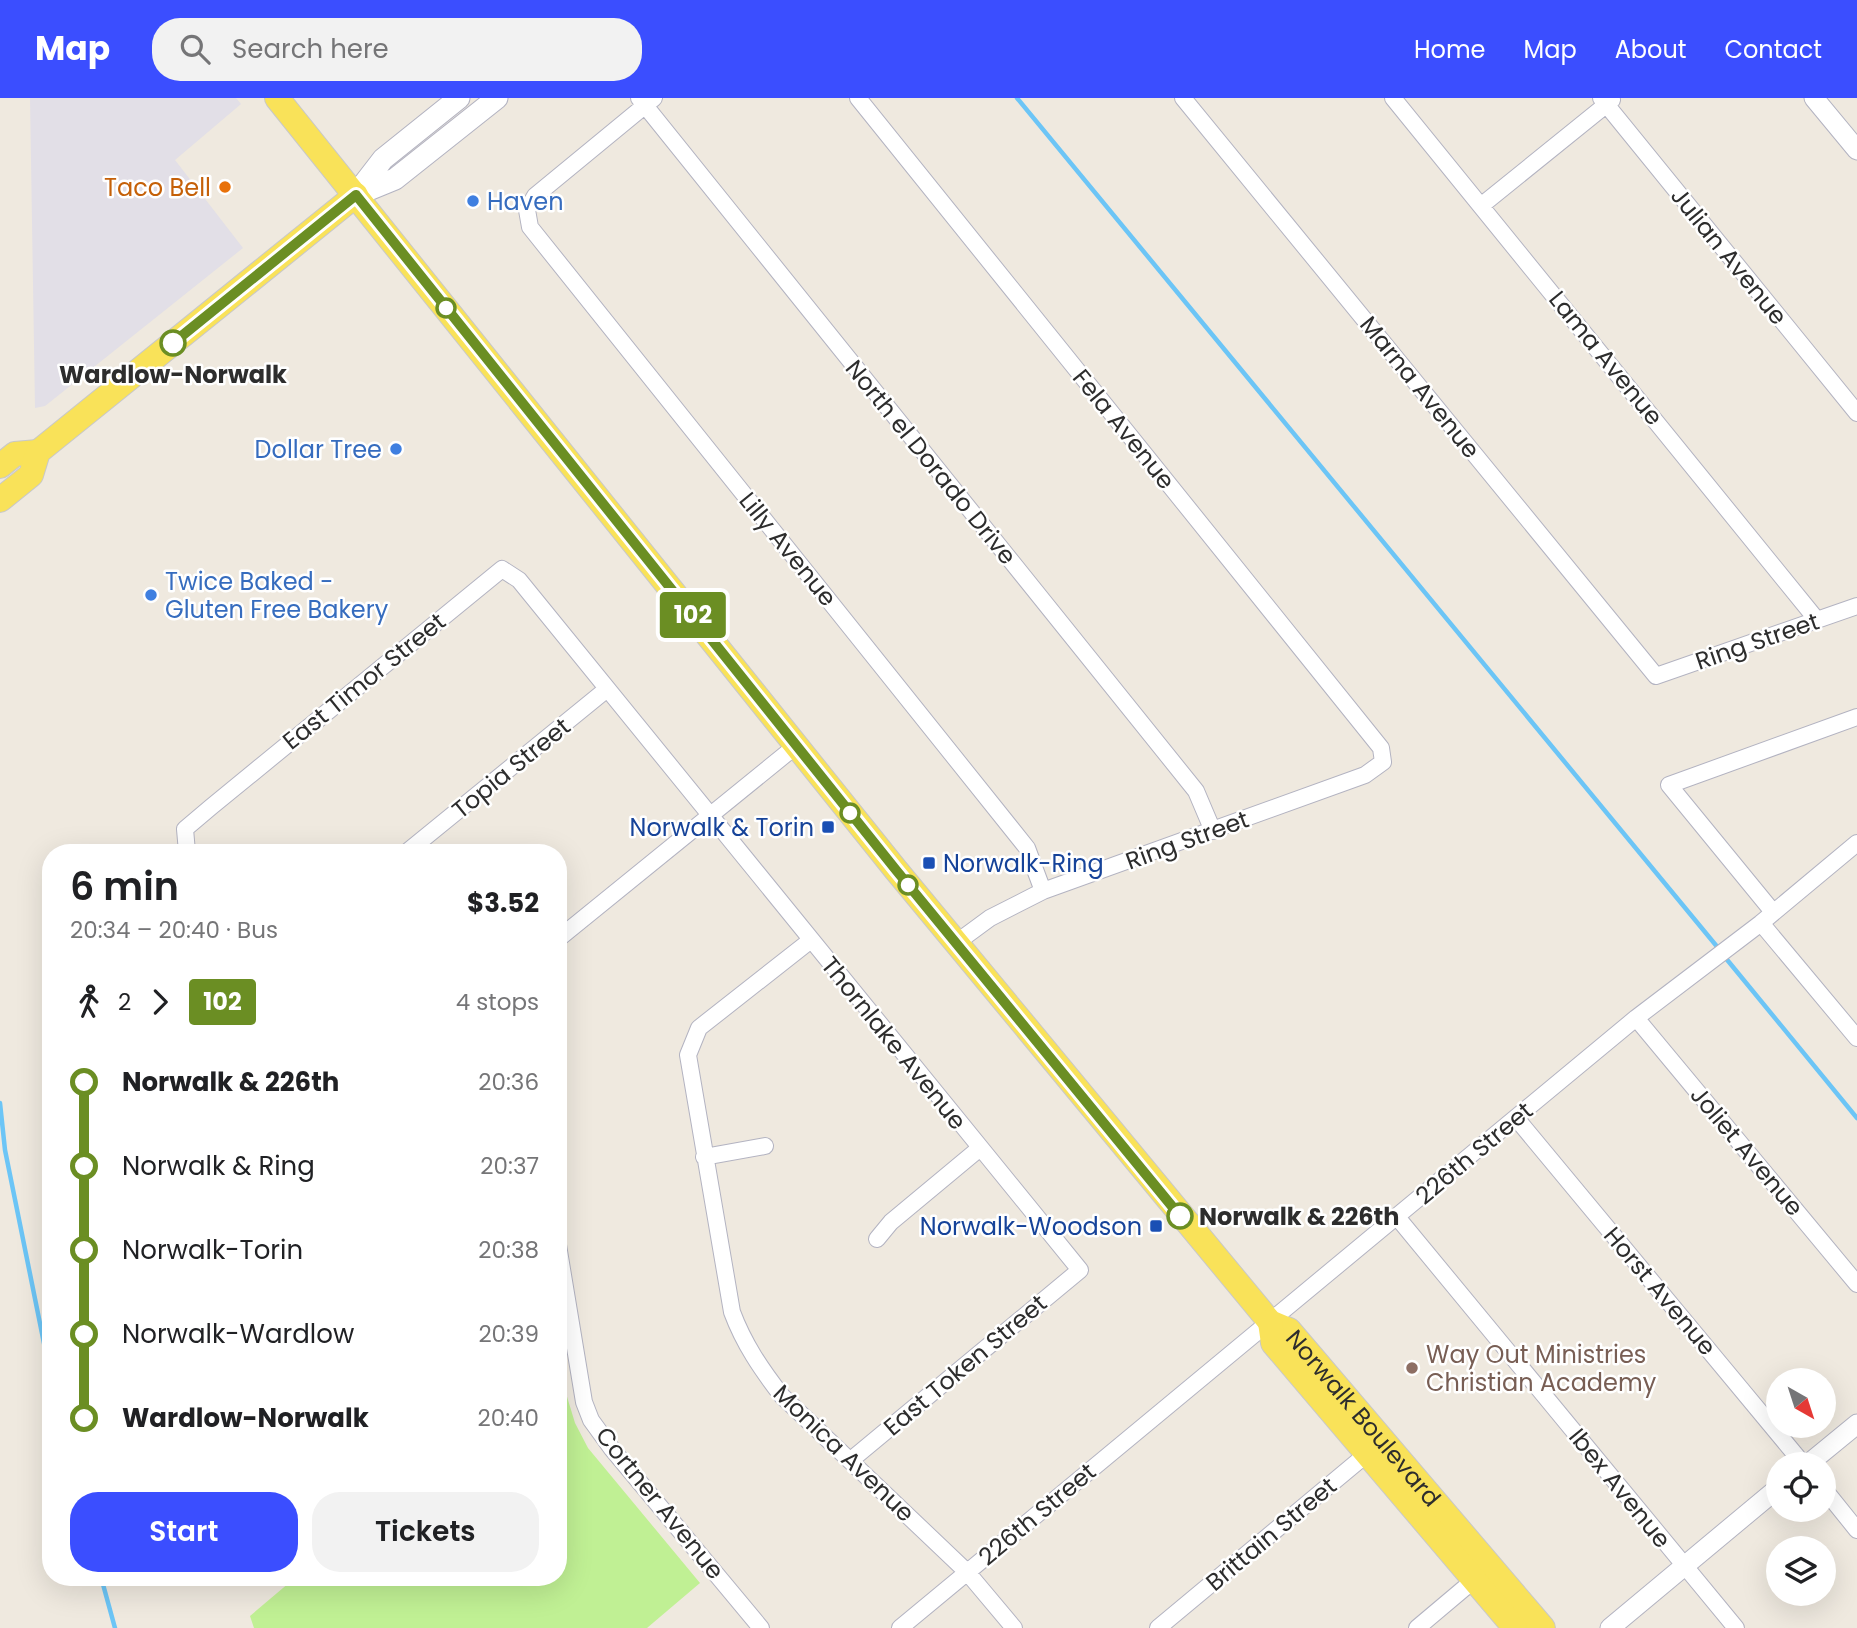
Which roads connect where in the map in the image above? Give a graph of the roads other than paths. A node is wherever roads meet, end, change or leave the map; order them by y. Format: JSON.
{"nodes":[{"id":1,"x":277,"y":98,"type":"edge"},
{"id":2,"x":459,"y":98,"type":"edge"},
{"id":3,"x":497,"y":98,"type":"edge"},
{"id":4,"x":858,"y":98,"type":"edge"},
{"id":5,"x":1183,"y":98,"type":"edge"},
{"id":6,"x":1393,"y":98,"type":"edge"},
{"id":7,"x":1814,"y":98,"type":"edge"},
{"id":8,"x":1607,"y":100,"type":"edge"},
{"id":9,"x":646,"y":101,"type":"edge"},
{"id":10,"x":1857,"y":150,"type":"edge"},
{"id":11,"x":356,"y":195,"type":"junction"},
{"id":12,"x":1482,"y":205,"type":"junction"},
{"id":13,"x":1857,"y":413,"type":"edge"},
{"id":14,"x":38,"y":452,"type":"junction"},
{"id":15,"x":0,"y":466,"type":"edge"},
{"id":16,"x":0,"y":500,"type":"edge"},
{"id":17,"x":519,"y":580,"type":"joint"},
{"id":18,"x":1857,"y":606,"type":"edge"},
{"id":19,"x":1817,"y":620,"type":"junction"},
{"id":20,"x":1657,"y":676,"type":"joint"},
{"id":21,"x":607,"y":688,"type":"junction"},
{"id":22,"x":1857,"y":717,"type":"edge"},
{"id":23,"x":797,"y":745,"type":"junction"},
{"id":24,"x":1383,"y":762,"type":"joint"},
{"id":25,"x":709,"y":816,"type":"junction"},
{"id":26,"x":1213,"y":831,"type":"junction"},
{"id":27,"x":1857,"y":843,"type":"edge"},
{"id":28,"x":186,"y":844,"type":"edge"},
{"id":29,"x":417,"y":844,"type":"edge"},
{"id":30,"x":1043,"y":891,"type":"junction"},
{"id":31,"x":1767,"y":917,"type":"junction"},
{"id":32,"x":567,"y":932,"type":"edge"},
{"id":33,"x":811,"y":940,"type":"junction"},
{"id":34,"x":956,"y":943,"type":"junction"},
{"id":35,"x":1636,"y":1018,"type":"junction"},
{"id":36,"x":1857,"y":1038,"type":"edge"},
{"id":37,"x":1516,"y":1118,"type":"junction"},
{"id":38,"x":765,"y":1146,"type":"dead end"},
{"id":39,"x":980,"y":1148,"type":"junction"},
{"id":40,"x":704,"y":1157,"type":"junction"},
{"id":41,"x":1397,"y":1217,"type":"junction"},
{"id":42,"x":877,"y":1240,"type":"dead end"},
{"id":43,"x":1080,"y":1270,"type":"joint"},
{"id":44,"x":1857,"y":1284,"type":"edge"},
{"id":45,"x":567,"y":1318,"type":"edge"},
{"id":46,"x":1270,"y":1322,"type":"junction"},
{"id":47,"x":1857,"y":1424,"type":"edge"},
{"id":48,"x":1375,"y":1447,"type":"junction"},
{"id":49,"x":1794,"y":1452,"type":"edge"},
{"id":50,"x":1821,"y":1452,"type":"edge"},
{"id":51,"x":851,"y":1460,"type":"junction"},
{"id":52,"x":1766,"y":1498,"type":"edge"},
{"id":53,"x":1836,"y":1504,"type":"edge"},
{"id":54,"x":1857,"y":1530,"type":"edge"},
{"id":55,"x":1684,"y":1566,"type":"junction"},
{"id":56,"x":967,"y":1572,"type":"junction"},
{"id":57,"x":1474,"y":1580,"type":"junction"},
{"id":58,"x":761,"y":1628,"type":"edge"},
{"id":59,"x":900,"y":1628,"type":"edge"},
{"id":60,"x":1014,"y":1628,"type":"edge"},
{"id":61,"x":1158,"y":1628,"type":"edge"},
{"id":62,"x":1416,"y":1628,"type":"edge"},
{"id":63,"x":1515,"y":1628,"type":"edge"},
{"id":64,"x":1543,"y":1628,"type":"edge"},
{"id":65,"x":1610,"y":1628,"type":"edge"},
{"id":66,"x":1736,"y":1628,"type":"edge"}],
"edges":[{"from":1,"to":11,"type":"main road"},
{"from":2,"to":11,"type":"main road"},
{"from":3,"to":11,"type":"main road"},
{"from":4,"to":24,"type":"street","name":"Fela Avenue"},
{"from":5,"to":20,"type":"street","name":"Marna Avenue"},
{"from":6,"to":12,"type":"street","name":"Lama Avenue"},
{"from":7,"to":10,"type":"street"},
{"from":8,"to":12,"type":"street"},
{"from":8,"to":13,"type":"street","name":"Julian Avenue"},
{"from":9,"to":26,"type":"street","name":"North el Dorado Drive"},
{"from":9,"to":30,"type":"street","name":"Lilly Avenue"},
{"from":11,"to":14,"type":"main road"},
{"from":11,"to":23,"type":"main road","name":"Norwalk Boulevard"},
{"from":12,"to":19,"type":"street","name":"Lama Avenue"},
{"from":14,"to":15,"type":"main road"},
{"from":14,"to":16,"type":"main road"},
{"from":17,"to":21,"type":"street","name":"Thornlake Avenue"},
{"from":17,"to":28,"type":"street","name":"East Timor Street"},
{"from":18,"to":19,"type":"street","name":"Ring Street"},
{"from":19,"to":20,"type":"street","name":"Ring Street"},
{"from":21,"to":25,"type":"street","name":"Thornlake Avenue"},
{"from":21,"to":29,"type":"street","name":"Topia Street"},
{"from":22,"to":31,"type":"street"},
{"from":23,"to":25,"type":"street"},
{"from":23,"to":34,"type":"main road","name":"Norwalk Boulevard"},
{"from":24,"to":26,"type":"street","name":"Ring Street"},
{"from":25,"to":32,"type":"street"},
{"from":25,"to":33,"type":"street","name":"Thornlake Avenue"},
{"from":26,"to":30,"type":"street","name":"Ring Street"},
{"from":27,"to":31,"type":"street","name":"226th Street"},
{"from":30,"to":34,"type":"street","name":"Ring Street"},
{"from":31,"to":35,"type":"street","name":"226th Street"},
{"from":31,"to":36,"type":"street"},
{"from":33,"to":39,"type":"street","name":"Thornlake Avenue"},
{"from":33,"to":40,"type":"street","name":"Monica Avenue"},
{"from":34,"to":46,"type":"main road","name":"Norwalk Boulevard"},
{"from":35,"to":37,"type":"street","name":"226th Street"},
{"from":35,"to":44,"type":"street","name":"Joliet Avenue"},
{"from":37,"to":41,"type":"street","name":"226th Street"},
{"from":37,"to":49,"type":"street","name":"Horst Avenue"},
{"from":38,"to":40,"type":"street"},
{"from":39,"to":42,"type":"street"},
{"from":39,"to":43,"type":"street","name":"Thornlake Avenue"},
{"from":40,"to":51,"type":"street","name":"Monica Avenue"},
{"from":41,"to":46,"type":"street","name":"226th Street"},
{"from":41,"to":55,"type":"street","name":"Ibex Avenue"},
{"from":43,"to":51,"type":"street","name":"East Token Street"},
{"from":45,"to":58,"type":"street","name":"Cortner Avenue"},
{"from":46,"to":48,"type":"main road","name":"Norwalk Boulevard"},
{"from":46,"to":56,"type":"street","name":"226th Street"},
{"from":47,"to":50,"type":"street"},
{"from":48,"to":57,"type":"main road","name":"Norwalk Boulevard"},
{"from":48,"to":61,"type":"street","name":"Brittain Street"},
{"from":48,"to":64,"type":"main road","name":"Norwalk Boulevard"},
{"from":51,"to":56,"type":"street","name":"Monica Avenue"},
{"from":52,"to":55,"type":"street"},
{"from":53,"to":54,"type":"street"},
{"from":55,"to":65,"type":"street"},
{"from":55,"to":66,"type":"street","name":"Ibex Avenue"},
{"from":56,"to":59,"type":"street","name":"226th Street"},
{"from":56,"to":60,"type":"street","name":"Monica Avenue"},
{"from":57,"to":62,"type":"street"},
{"from":57,"to":63,"type":"main road","name":"Norwalk Boulevard"}]}
